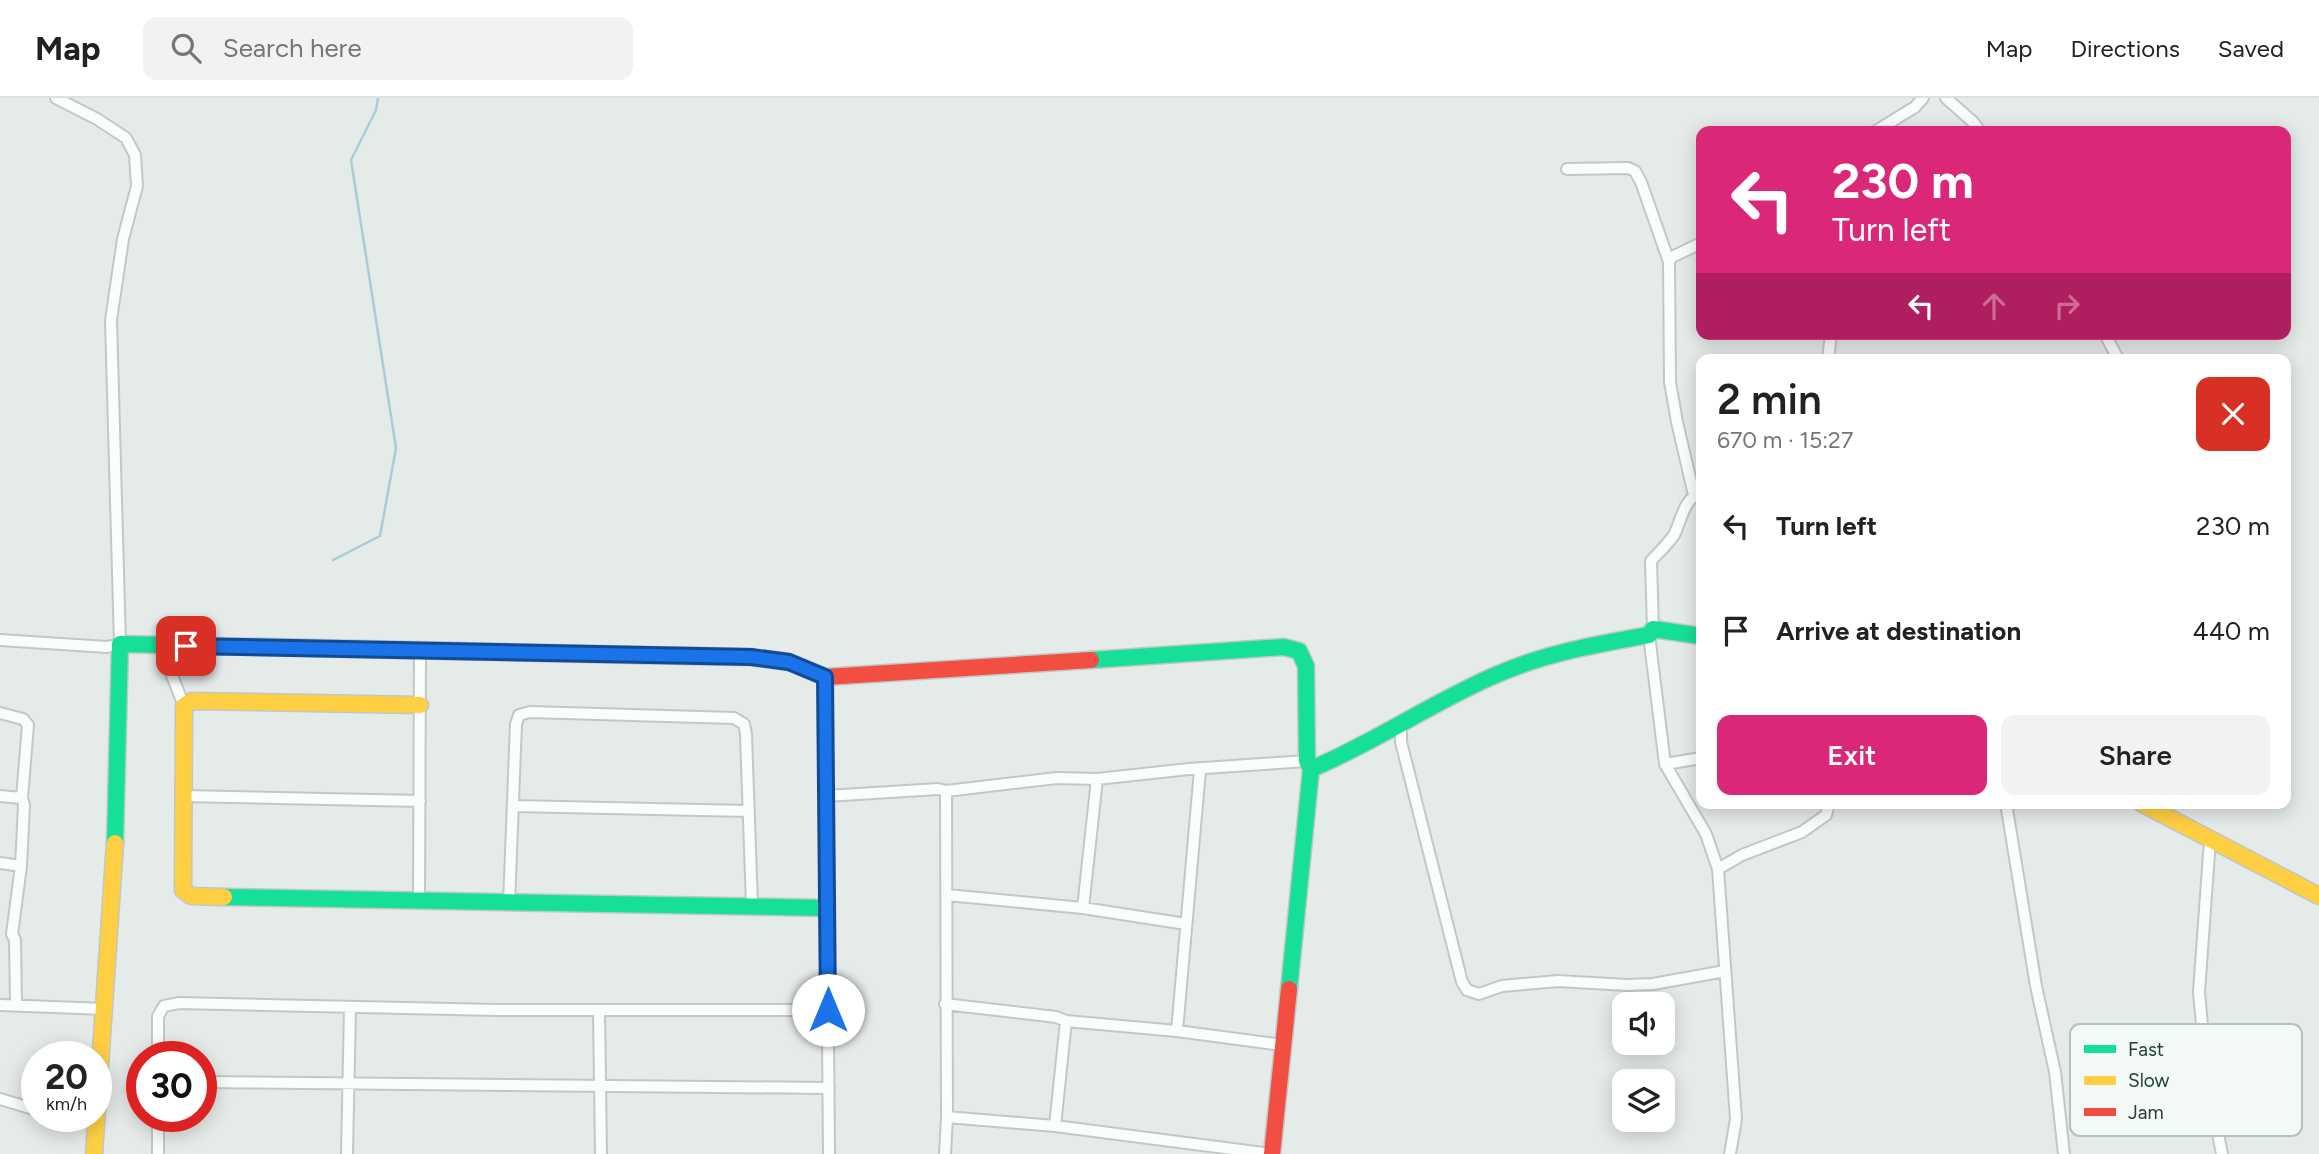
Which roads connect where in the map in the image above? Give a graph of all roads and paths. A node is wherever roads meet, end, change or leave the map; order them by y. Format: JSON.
{"nodes":[{"id":1,"x":56,"y":98,"type":"edge"},
{"id":2,"x":1923,"y":98,"type":"edge"},
{"id":3,"x":1946,"y":98,"type":"edge"},
{"id":4,"x":1884,"y":126,"type":"edge"},
{"id":5,"x":1976,"y":126,"type":"edge"},
{"id":6,"x":1567,"y":169,"type":"dead end"},
{"id":7,"x":1696,"y":245,"type":"edge"},
{"id":8,"x":1669,"y":262,"type":"junction"},
{"id":9,"x":1696,"y":487,"type":"edge"},
{"id":10,"x":1696,"y":496,"type":"edge"},
{"id":11,"x":1651,"y":632,"type":"junction"},
{"id":12,"x":1696,"y":636,"type":"edge"},
{"id":13,"x":0,"y":640,"type":"edge"},
{"id":14,"x":120,"y":643,"type":"junction"},
{"id":15,"x":160,"y":645,"type":"junction"},
{"id":16,"x":420,"y":650,"type":"junction"},
{"id":17,"x":825,"y":677,"type":"junction"},
{"id":18,"x":420,"y":705,"type":"junction"},
{"id":19,"x":184,"y":706,"type":"junction"},
{"id":20,"x":0,"y":713,"type":"edge"},
{"id":21,"x":1401,"y":725,"type":"junction"},
{"id":22,"x":1696,"y":759,"type":"edge"},
{"id":23,"x":1665,"y":764,"type":"junction"},
{"id":24,"x":1309,"y":765,"type":"junction"},
{"id":25,"x":1200,"y":769,"type":"junction"},
{"id":26,"x":1097,"y":779,"type":"junction"},
{"id":27,"x":946,"y":791,"type":"junction"},
{"id":28,"x":0,"y":796,"type":"edge"},
{"id":29,"x":183,"y":796,"type":"junction"},
{"id":30,"x":826,"y":796,"type":"junction"},
{"id":31,"x":22,"y":798,"type":"junction"},
{"id":32,"x":420,"y":801,"type":"junction"},
{"id":33,"x":513,"y":806,"type":"junction"},
{"id":34,"x":1828,"y":809,"type":"edge"},
{"id":35,"x":2007,"y":809,"type":"edge"},
{"id":36,"x":2153,"y":809,"type":"edge"},
{"id":37,"x":748,"y":811,"type":"junction"},
{"id":38,"x":2210,"y":840,"type":"junction"},
{"id":39,"x":0,"y":863,"type":"edge"},
{"id":40,"x":21,"y":866,"type":"junction"},
{"id":41,"x":1718,"y":869,"type":"junction"},
{"id":42,"x":947,"y":895,"type":"junction"},
{"id":43,"x":2319,"y":896,"type":"edge"},
{"id":44,"x":419,"y":901,"type":"junction"},
{"id":45,"x":509,"y":904,"type":"junction"},
{"id":46,"x":752,"y":906,"type":"junction"},
{"id":47,"x":827,"y":908,"type":"junction"},
{"id":48,"x":1083,"y":908,"type":"junction"},
{"id":49,"x":1186,"y":924,"type":"junction"},
{"id":50,"x":0,"y":933,"type":"edge"},
{"id":51,"x":12,"y":934,"type":"junction"},
{"id":52,"x":1725,"y":971,"type":"junction"},
{"id":53,"x":0,"y":1004,"type":"edge"},
{"id":54,"x":16,"y":1004,"type":"junction"},
{"id":55,"x":945,"y":1004,"type":"junction"},
{"id":56,"x":350,"y":1007,"type":"junction"},
{"id":57,"x":105,"y":1009,"type":"junction"},
{"id":58,"x":828,"y":1010,"type":"junction"},
{"id":59,"x":599,"y":1011,"type":"junction"},
{"id":60,"x":1066,"y":1021,"type":"junction"},
{"id":61,"x":2202,"y":1024,"type":"edge"},
{"id":62,"x":1177,"y":1031,"type":"junction"},
{"id":63,"x":102,"y":1041,"type":"edge"},
{"id":64,"x":158,"y":1041,"type":"edge"},
{"id":65,"x":1282,"y":1045,"type":"junction"},
{"id":66,"x":217,"y":1082,"type":"edge"},
{"id":67,"x":348,"y":1082,"type":"junction"},
{"id":68,"x":600,"y":1084,"type":"junction"},
{"id":69,"x":829,"y":1088,"type":"junction"},
{"id":70,"x":0,"y":1099,"type":"edge"},
{"id":71,"x":21,"y":1105,"type":"edge"},
{"id":72,"x":947,"y":1117,"type":"junction"},
{"id":73,"x":1055,"y":1126,"type":"junction"},
{"id":74,"x":95,"y":1132,"type":"edge"},
{"id":75,"x":158,"y":1132,"type":"edge"},
{"id":76,"x":2218,"y":1136,"type":"edge"},
{"id":77,"x":94,"y":1154,"type":"edge"},
{"id":78,"x":158,"y":1154,"type":"edge"},
{"id":79,"x":347,"y":1154,"type":"edge"},
{"id":80,"x":601,"y":1154,"type":"edge"},
{"id":81,"x":829,"y":1154,"type":"edge"},
{"id":82,"x":945,"y":1154,"type":"edge"},
{"id":83,"x":1271,"y":1154,"type":"edge"},
{"id":84,"x":1730,"y":1154,"type":"edge"},
{"id":85,"x":2064,"y":1154,"type":"edge"},
{"id":86,"x":2222,"y":1154,"type":"edge"}],
"edges":[{"from":1,"to":14,"type":"street"},
{"from":2,"to":4,"type":"street"},
{"from":3,"to":5,"type":"street"},
{"from":6,"to":8,"type":"street"},
{"from":7,"to":8,"type":"street"},
{"from":8,"to":9,"type":"street"},
{"from":10,"to":11,"type":"street"},
{"from":11,"to":12,"type":"street"},
{"from":11,"to":21,"type":"street"},
{"from":11,"to":23,"type":"street"},
{"from":13,"to":14,"type":"street"},
{"from":14,"to":15,"type":"street"},
{"from":14,"to":57,"type":"street"},
{"from":15,"to":16,"type":"street"},
{"from":15,"to":19,"type":"street"},
{"from":16,"to":17,"type":"street"},
{"from":16,"to":18,"type":"street"},
{"from":17,"to":24,"type":"street"},
{"from":17,"to":30,"type":"street"},
{"from":18,"to":19,"type":"street"},
{"from":18,"to":32,"type":"street"},
{"from":19,"to":29,"type":"street"},
{"from":20,"to":31,"type":"street"},
{"from":21,"to":24,"type":"street"},
{"from":21,"to":52,"type":"street"},
{"from":22,"to":23,"type":"street"},
{"from":23,"to":41,"type":"street"},
{"from":24,"to":25,"type":"street"},
{"from":24,"to":65,"type":"street"},
{"from":25,"to":26,"type":"street"},
{"from":25,"to":49,"type":"street"},
{"from":26,"to":27,"type":"street"},
{"from":26,"to":48,"type":"street"},
{"from":27,"to":30,"type":"street"},
{"from":27,"to":42,"type":"street"},
{"from":28,"to":31,"type":"street"},
{"from":29,"to":32,"type":"street"},
{"from":29,"to":44,"type":"street"},
{"from":30,"to":47,"type":"street"},
{"from":31,"to":40,"type":"street"},
{"from":32,"to":44,"type":"street"},
{"from":33,"to":37,"type":"street"},
{"from":33,"to":37,"type":"street"},
{"from":33,"to":45,"type":"street"},
{"from":34,"to":41,"type":"street"},
{"from":35,"to":85,"type":"street"},
{"from":36,"to":38,"type":"street"},
{"from":37,"to":46,"type":"street"},
{"from":38,"to":43,"type":"street"},
{"from":38,"to":61,"type":"street"},
{"from":39,"to":40,"type":"street"},
{"from":40,"to":51,"type":"street"},
{"from":41,"to":52,"type":"street"},
{"from":42,"to":48,"type":"street"},
{"from":42,"to":55,"type":"street"},
{"from":44,"to":45,"type":"street"},
{"from":45,"to":46,"type":"street"},
{"from":46,"to":47,"type":"street"},
{"from":47,"to":58,"type":"street"},
{"from":48,"to":49,"type":"street"},
{"from":49,"to":62,"type":"street"},
{"from":50,"to":51,"type":"street"},
{"from":51,"to":54,"type":"street"},
{"from":52,"to":84,"type":"street"},
{"from":53,"to":54,"type":"street"},
{"from":54,"to":57,"type":"street"},
{"from":55,"to":60,"type":"street"},
{"from":55,"to":72,"type":"street"},
{"from":56,"to":59,"type":"street"},
{"from":56,"to":64,"type":"street"},
{"from":56,"to":67,"type":"street"},
{"from":57,"to":63,"type":"street"},
{"from":58,"to":59,"type":"street"},
{"from":58,"to":69,"type":"street"},
{"from":59,"to":68,"type":"street"},
{"from":60,"to":62,"type":"street"},
{"from":60,"to":73,"type":"street"},
{"from":62,"to":65,"type":"street"},
{"from":65,"to":83,"type":"street"},
{"from":66,"to":67,"type":"street"},
{"from":67,"to":68,"type":"street"},
{"from":67,"to":79,"type":"street"},
{"from":68,"to":69,"type":"street"},
{"from":68,"to":80,"type":"street"},
{"from":69,"to":81,"type":"street"},
{"from":70,"to":71,"type":"street"},
{"from":72,"to":73,"type":"street"},
{"from":72,"to":82,"type":"street"},
{"from":73,"to":83,"type":"street"},
{"from":74,"to":77,"type":"street"},
{"from":75,"to":78,"type":"street"},
{"from":76,"to":86,"type":"street"}]}
